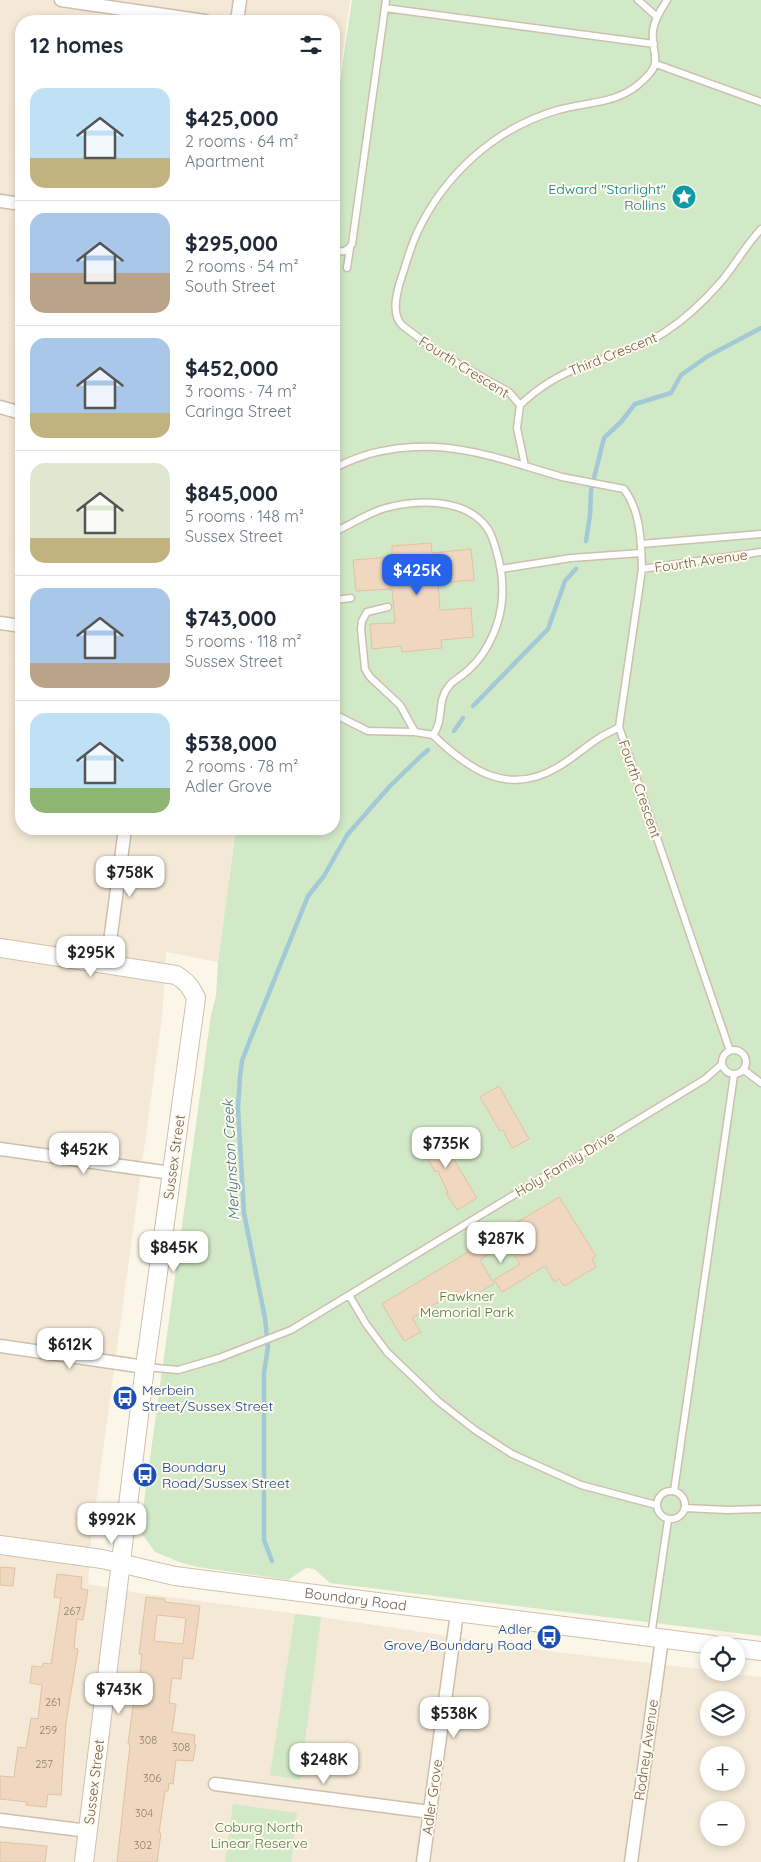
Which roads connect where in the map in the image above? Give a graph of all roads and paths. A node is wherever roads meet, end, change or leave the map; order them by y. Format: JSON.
{"nodes":[{"id":1,"x":61,"y":0,"type":"edge"},
{"id":2,"x":240,"y":0,"type":"edge"},
{"id":3,"x":386,"y":0,"type":"edge"},
{"id":4,"x":638,"y":0,"type":"edge"},
{"id":5,"x":668,"y":0,"type":"edge"},
{"id":6,"x":385,"y":8,"type":"junction"},
{"id":7,"x":164,"y":15,"type":"edge"},
{"id":8,"x":238,"y":15,"type":"edge"},
{"id":9,"x":656,"y":16,"type":"junction"},
{"id":10,"x":654,"y":44,"type":"junction"},
{"id":11,"x":656,"y":64,"type":"junction"},
{"id":12,"x":761,"y":102,"type":"edge"},
{"id":13,"x":0,"y":201,"type":"edge"},
{"id":14,"x":15,"y":203,"type":"edge"},
{"id":15,"x":761,"y":229,"type":"edge"},
{"id":16,"x":350,"y":248,"type":"junction"},
{"id":17,"x":340,"y":252,"type":"edge"},
{"id":18,"x":347,"y":268,"type":"dead end"},
{"id":19,"x":520,"y":404,"type":"junction"},
{"id":20,"x":0,"y":407,"type":"edge"},
{"id":21,"x":15,"y":411,"type":"edge"},
{"id":22,"x":340,"y":466,"type":"edge"},
{"id":23,"x":525,"y":466,"type":"junction"},
{"id":24,"x":340,"y":529,"type":"edge"},
{"id":25,"x":761,"y":534,"type":"edge"},
{"id":26,"x":641,"y":544,"type":"junction"},
{"id":27,"x":761,"y":552,"type":"edge"},
{"id":28,"x":641,"y":553,"type":"junction"},
{"id":29,"x":501,"y":569,"type":"junction"},
{"id":30,"x":642,"y":569,"type":"junction"},
{"id":31,"x":351,"y":598,"type":"dead end"},
{"id":32,"x":340,"y":599,"type":"edge"},
{"id":33,"x":388,"y":607,"type":"dead end"},
{"id":34,"x":0,"y":623,"type":"edge"},
{"id":35,"x":15,"y":625,"type":"edge"},
{"id":36,"x":340,"y":717,"type":"edge"},
{"id":37,"x":619,"y":728,"type":"junction"},
{"id":38,"x":415,"y":732,"type":"junction"},
{"id":39,"x":433,"y":735,"type":"junction"},
{"id":40,"x":124,"y":835,"type":"edge"},
{"id":41,"x":0,"y":948,"type":"edge"},
{"id":42,"x":107,"y":964,"type":"junction"},
{"id":43,"x":730,"y":1051,"type":"junction"},
{"id":44,"x":722,"y":1064,"type":"junction"},
{"id":45,"x":744,"y":1070,"type":"junction"},
{"id":46,"x":734,"y":1075,"type":"junction"},
{"id":47,"x":761,"y":1083,"type":"edge"},
{"id":48,"x":0,"y":1149,"type":"edge"},
{"id":49,"x":171,"y":1173,"type":"junction"},
{"id":50,"x":349,"y":1295,"type":"junction"},
{"id":51,"x":0,"y":1346,"type":"edge"},
{"id":52,"x":145,"y":1367,"type":"junction"},
{"id":53,"x":674,"y":1491,"type":"junction"},
{"id":54,"x":656,"y":1505,"type":"junction"},
{"id":55,"x":685,"y":1508,"type":"junction"},
{"id":56,"x":761,"y":1509,"type":"edge"},
{"id":57,"x":668,"y":1520,"type":"junction"},
{"id":58,"x":0,"y":1545,"type":"edge"},
{"id":59,"x":121,"y":1564,"type":"junction"},
{"id":60,"x":457,"y":1613,"type":"junction"},
{"id":61,"x":656,"y":1638,"type":"junction"},
{"id":62,"x":700,"y":1643,"type":"edge"},
{"id":63,"x":745,"y":1649,"type":"edge"},
{"id":64,"x":761,"y":1651,"type":"edge"},
{"id":65,"x":215,"y":1784,"type":"dead end"},
{"id":66,"x":430,"y":1812,"type":"junction"},
{"id":67,"x":0,"y":1820,"type":"edge"},
{"id":68,"x":88,"y":1831,"type":"junction"},
{"id":69,"x":84,"y":1862,"type":"edge"},
{"id":70,"x":423,"y":1862,"type":"edge"},
{"id":71,"x":631,"y":1862,"type":"edge"}],
"edges":[{"from":1,"to":7,"type":"street"},
{"from":2,"to":8,"type":"street"},
{"from":3,"to":6,"type":"lane"},
{"from":4,"to":9,"type":"lane"},
{"from":5,"to":9,"type":"lane"},
{"from":6,"to":10,"type":"lane"},
{"from":6,"to":16,"type":"lane"},
{"from":9,"to":10,"type":"lane"},
{"from":10,"to":11,"type":"lane"},
{"from":11,"to":12,"type":"lane"},
{"from":11,"to":19,"type":"lane","name":"Fourth Crescent"},
{"from":13,"to":14,"type":"street"},
{"from":15,"to":19,"type":"lane","name":"Third Crescent"},
{"from":16,"to":17,"type":"lane"},
{"from":16,"to":18,"type":"lane"},
{"from":19,"to":23,"type":"lane","name":"Fourth Crescent"},
{"from":20,"to":21,"type":"street"},
{"from":22,"to":23,"type":"lane"},
{"from":23,"to":26,"type":"lane","name":"Fourth Crescent"},
{"from":24,"to":29,"type":"lane"},
{"from":25,"to":26,"type":"lane","name":"Fourth Avenue"},
{"from":26,"to":28,"type":"lane","name":"Fourth Crescent"},
{"from":27,"to":30,"type":"lane","name":"Fourth Avenue"},
{"from":28,"to":29,"type":"lane"},
{"from":28,"to":30,"type":"lane","name":"Fourth Crescent"},
{"from":29,"to":39,"type":"lane"},
{"from":30,"to":37,"type":"lane","name":"Fourth Crescent"},
{"from":31,"to":32,"type":"lane"},
{"from":33,"to":38,"type":"lane"},
{"from":34,"to":35,"type":"street"},
{"from":36,"to":38,"type":"lane"},
{"from":37,"to":39,"type":"lane"},
{"from":37,"to":43,"type":"lane","name":"Fourth Crescent"},
{"from":38,"to":39,"type":"lane"},
{"from":40,"to":42,"type":"street"},
{"from":41,"to":42,"type":"street"},
{"from":42,"to":49,"type":"street","name":"Sussex Street"},
{"from":43,"to":44,"type":"lane"},
{"from":43,"to":45,"type":"lane"},
{"from":44,"to":46,"type":"lane"},
{"from":44,"to":50,"type":"lane","name":"Holy Family Drive"},
{"from":45,"to":46,"type":"lane"},
{"from":45,"to":47,"type":"lane"},
{"from":46,"to":53,"type":"lane"},
{"from":48,"to":49,"type":"street"},
{"from":49,"to":52,"type":"street","name":"Sussex Street"},
{"from":50,"to":52,"type":"lane","name":"Holy Family Drive"},
{"from":50,"to":54,"type":"lane"},
{"from":51,"to":52,"type":"street"},
{"from":52,"to":59,"type":"street","name":"Sussex Street"},
{"from":53,"to":54,"type":"lane"},
{"from":53,"to":55,"type":"lane"},
{"from":54,"to":57,"type":"lane"},
{"from":55,"to":56,"type":"lane"},
{"from":55,"to":57,"type":"lane"},
{"from":57,"to":61,"type":"lane"},
{"from":58,"to":59,"type":"street","name":"Boundary Road"},
{"from":59,"to":60,"type":"street","name":"Boundary Road"},
{"from":59,"to":68,"type":"street","name":"Sussex Street"},
{"from":60,"to":61,"type":"street","name":"Boundary Road"},
{"from":60,"to":66,"type":"street","name":"Adler Grove"},
{"from":61,"to":62,"type":"street","name":"Boundary Road"},
{"from":61,"to":71,"type":"street","name":"Rodney Avenue"},
{"from":63,"to":64,"type":"street"},
{"from":65,"to":66,"type":"street"},
{"from":66,"to":70,"type":"street","name":"Adler Grove"},
{"from":67,"to":68,"type":"street"},
{"from":68,"to":69,"type":"street","name":"Sussex Street"}]}
